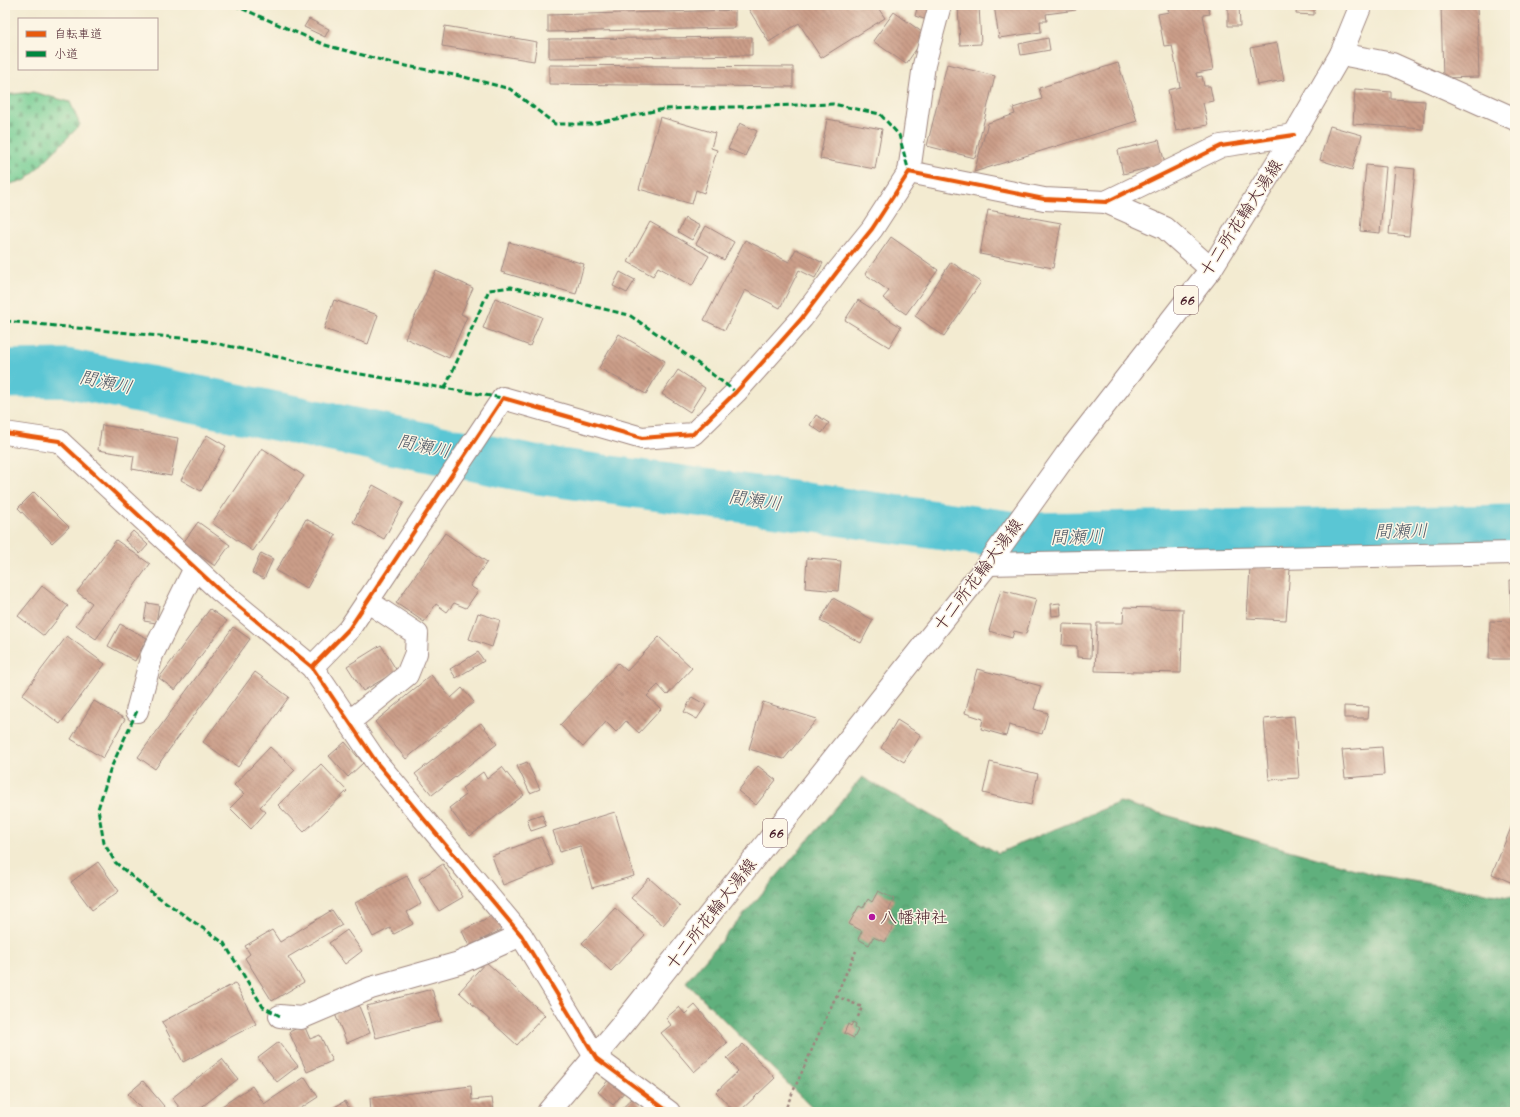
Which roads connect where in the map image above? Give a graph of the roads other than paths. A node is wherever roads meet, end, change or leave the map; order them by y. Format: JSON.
{"nodes":[{"id":1,"x":940,"y":5,"type":"edge"},
{"id":2,"x":1361,"y":5,"type":"edge"},
{"id":3,"x":1341,"y":54,"type":"junction"},
{"id":4,"x":1515,"y":119,"type":"edge"},
{"id":5,"x":1294,"y":136,"type":"junction"},
{"id":6,"x":909,"y":172,"type":"junction"},
{"id":7,"x":1106,"y":202,"type":"junction"},
{"id":8,"x":1211,"y":269,"type":"junction"},
{"id":9,"x":5,"y":433,"type":"edge"},
{"id":10,"x":1515,"y":553,"type":"edge"},
{"id":11,"x":993,"y":558,"type":"junction"},
{"id":12,"x":195,"y":568,"type":"junction"},
{"id":13,"x":367,"y":601,"type":"junction"},
{"id":14,"x":312,"y":667,"type":"junction"},
{"id":15,"x":137,"y":712,"type":"dead end"},
{"id":16,"x":349,"y":722,"type":"junction"},
{"id":17,"x":521,"y":935,"type":"junction"},
{"id":18,"x":280,"y":1016,"type":"dead end"},
{"id":19,"x":596,"y":1058,"type":"junction"},
{"id":20,"x":548,"y":1112,"type":"edge"},
{"id":21,"x":669,"y":1112,"type":"edge"}],
"edges":[{"from":1,"to":6,"type":"street"},
{"from":2,"to":3,"type":"street","name":"十二所花輪大湯線","number":"66"},
{"from":3,"to":4,"type":"street"},
{"from":3,"to":5,"type":"street","name":"十二所花輪大湯線","number":"66"},
{"from":5,"to":7,"type":"street"},
{"from":5,"to":8,"type":"street","name":"十二所花輪大湯線","number":"66"},
{"from":6,"to":7,"type":"street"},
{"from":6,"to":13,"type":"street"},
{"from":7,"to":8,"type":"street"},
{"from":8,"to":11,"type":"street","name":"十二所花輪大湯線","number":"66"},
{"from":9,"to":12,"type":"street"},
{"from":10,"to":11,"type":"street"},
{"from":11,"to":19,"type":"street","name":"十二所花輪大湯線","number":"66"},
{"from":12,"to":14,"type":"street"},
{"from":12,"to":15,"type":"street"},
{"from":13,"to":14,"type":"street"},
{"from":13,"to":16,"type":"street"},
{"from":14,"to":16,"type":"street"},
{"from":16,"to":17,"type":"street"},
{"from":17,"to":18,"type":"street"},
{"from":17,"to":19,"type":"street"},
{"from":19,"to":20,"type":"street","name":"十二所花輪大湯線","number":"66"},
{"from":19,"to":21,"type":"street"}]}
